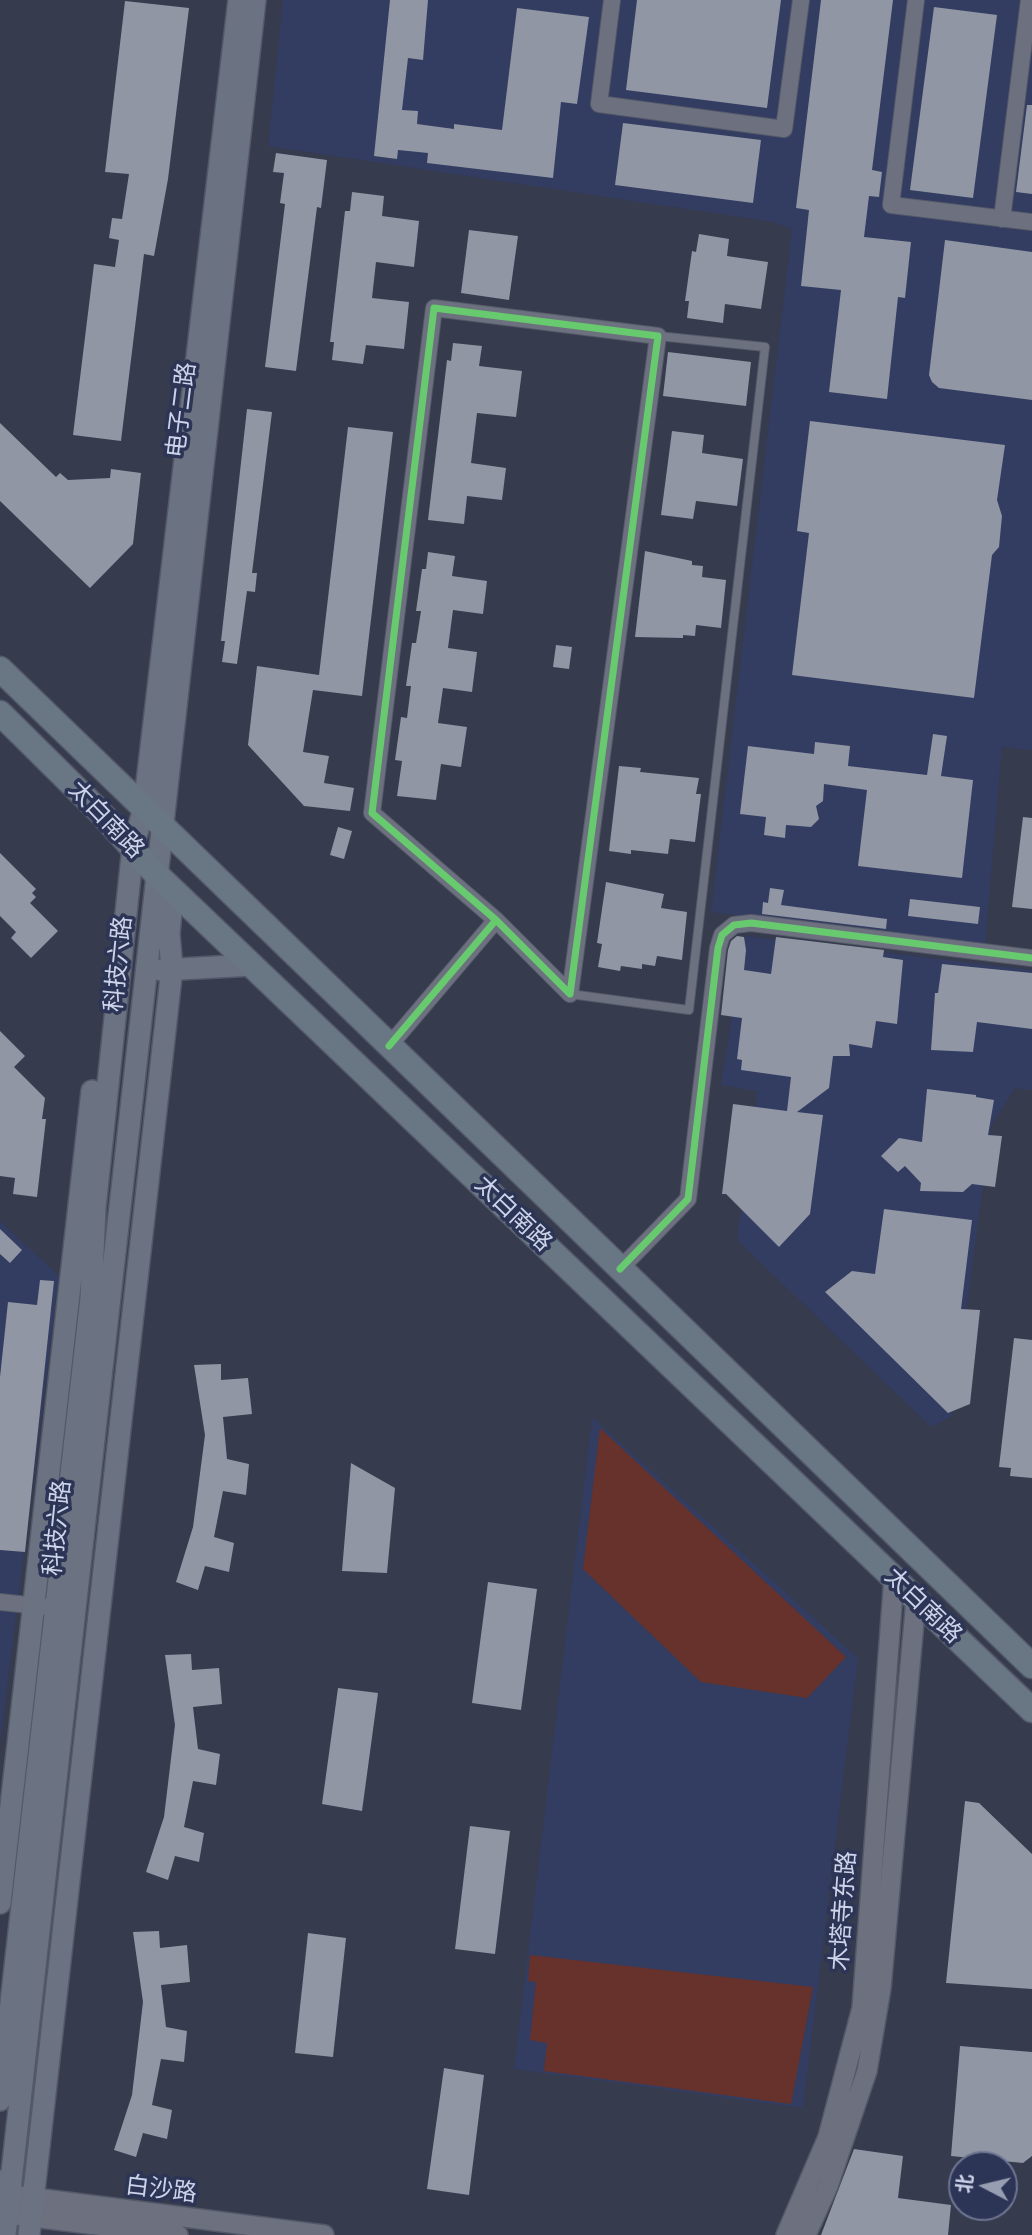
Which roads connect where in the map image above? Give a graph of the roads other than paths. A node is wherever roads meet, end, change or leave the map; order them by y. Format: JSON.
{"nodes":[{"id":1,"x":239,"y":0,"type":"edge"},
{"id":2,"x":255,"y":0,"type":"edge"},
{"id":3,"x":612,"y":0,"type":"edge"},
{"id":4,"x":802,"y":0,"type":"edge"},
{"id":5,"x":916,"y":0,"type":"edge"},
{"id":6,"x":1029,"y":0,"type":"edge"},
{"id":7,"x":1002,"y":219,"type":"junction"},
{"id":8,"x":1032,"y":222,"type":"edge"},
{"id":9,"x":657,"y":336,"type":"junction"},
{"id":10,"x":0,"y":669,"type":"edge"},
{"id":11,"x":0,"y":713,"type":"edge"},
{"id":12,"x":152,"y":817,"type":"junction"},
{"id":13,"x":127,"y":841,"type":"junction"},
{"id":14,"x":155,"y":873,"type":"junction"},
{"id":15,"x":173,"y":890,"type":"junction"},
{"id":16,"x":496,"y":920,"type":"junction"},
{"id":17,"x":1032,"y":958,"type":"edge"},
{"id":18,"x":253,"y":965,"type":"junction"},
{"id":19,"x":172,"y":968,"type":"junction"},
{"id":20,"x":145,"y":974,"type":"junction"},
{"id":21,"x":570,"y":994,"type":"junction"},
{"id":22,"x":389,"y":1046,"type":"junction"},
{"id":23,"x":621,"y":1269,"type":"junction"},
{"id":24,"x":894,"y":1577,"type":"junction"},
{"id":25,"x":916,"y":1599,"type":"junction"},
{"id":26,"x":0,"y":1602,"type":"edge"},
{"id":27,"x":34,"y":1606,"type":"junction"},
{"id":28,"x":66,"y":1609,"type":"junction"},
{"id":29,"x":1032,"y":1665,"type":"edge"},
{"id":30,"x":1032,"y":1710,"type":"edge"},
{"id":31,"x":0,"y":1903,"type":"edge"},
{"id":32,"x":0,"y":2100,"type":"edge"},
{"id":33,"x":15,"y":2210,"type":"edge"},
{"id":34,"x":178,"y":2235,"type":"edge"},
{"id":35,"x":324,"y":2235,"type":"edge"},
{"id":36,"x":786,"y":2235,"type":"edge"},
{"id":37,"x":806,"y":2235,"type":"edge"}],
"edges":[{"from":1,"to":12,"type":"main road","name":"电子二路"},
{"from":2,"to":12,"type":"main road","name":"电子二路"},
{"from":3,"to":4,"type":"street"},
{"from":5,"to":7,"type":"street"},
{"from":6,"to":7,"type":"street"},
{"from":7,"to":8,"type":"street"},
{"from":9,"to":16,"type":"street"},
{"from":9,"to":21,"type":"street"},
{"from":9,"to":21,"type":"lane"},
{"from":10,"to":12,"type":"main road","name":"太白南路"},
{"from":11,"to":13,"type":"main road","name":"太白南路"},
{"from":12,"to":13,"type":"main road","name":"科技六路"},
{"from":12,"to":14,"type":"main road","name":"科技六路"},
{"from":12,"to":22,"type":"main road","name":"太白南路"},
{"from":13,"to":14,"type":"main road","name":"太白南路"},
{"from":13,"to":27,"type":"main road"},
{"from":13,"to":28,"type":"main road","name":"科技六路"},
{"from":14,"to":15,"type":"main road","name":"太白南路"},
{"from":14,"to":20,"type":"main road","name":"科技六路"},
{"from":15,"to":18,"type":"main road","name":"太白南路"},
{"from":15,"to":19,"type":"main road"},
{"from":16,"to":21,"type":"street"},
{"from":16,"to":22,"type":"street"},
{"from":17,"to":23,"type":"street"},
{"from":18,"to":19,"type":"main road"},
{"from":18,"to":24,"type":"main road","name":"太白南路"},
{"from":19,"to":20,"type":"main road"},
{"from":19,"to":33,"type":"main road"},
{"from":20,"to":28,"type":"main road","name":"科技六路"},
{"from":22,"to":23,"type":"main road","name":"太白南路"},
{"from":23,"to":29,"type":"main road","name":"太白南路"},
{"from":24,"to":25,"type":"main road","name":"太白南路"},
{"from":24,"to":36,"type":"street","name":"木塔寺东路"},
{"from":25,"to":30,"type":"main road","name":"太白南路"},
{"from":25,"to":37,"type":"street","name":"木塔寺东路"},
{"from":26,"to":27,"type":"street"},
{"from":27,"to":28,"type":"street"},
{"from":27,"to":31,"type":"main road"},
{"from":28,"to":32,"type":"main road","name":"科技六路"},
{"from":28,"to":33,"type":"main road","name":"科技六路"},
{"from":33,"to":34,"type":"street","name":"白沙路"},
{"from":33,"to":35,"type":"street","name":"白沙路"}]}
